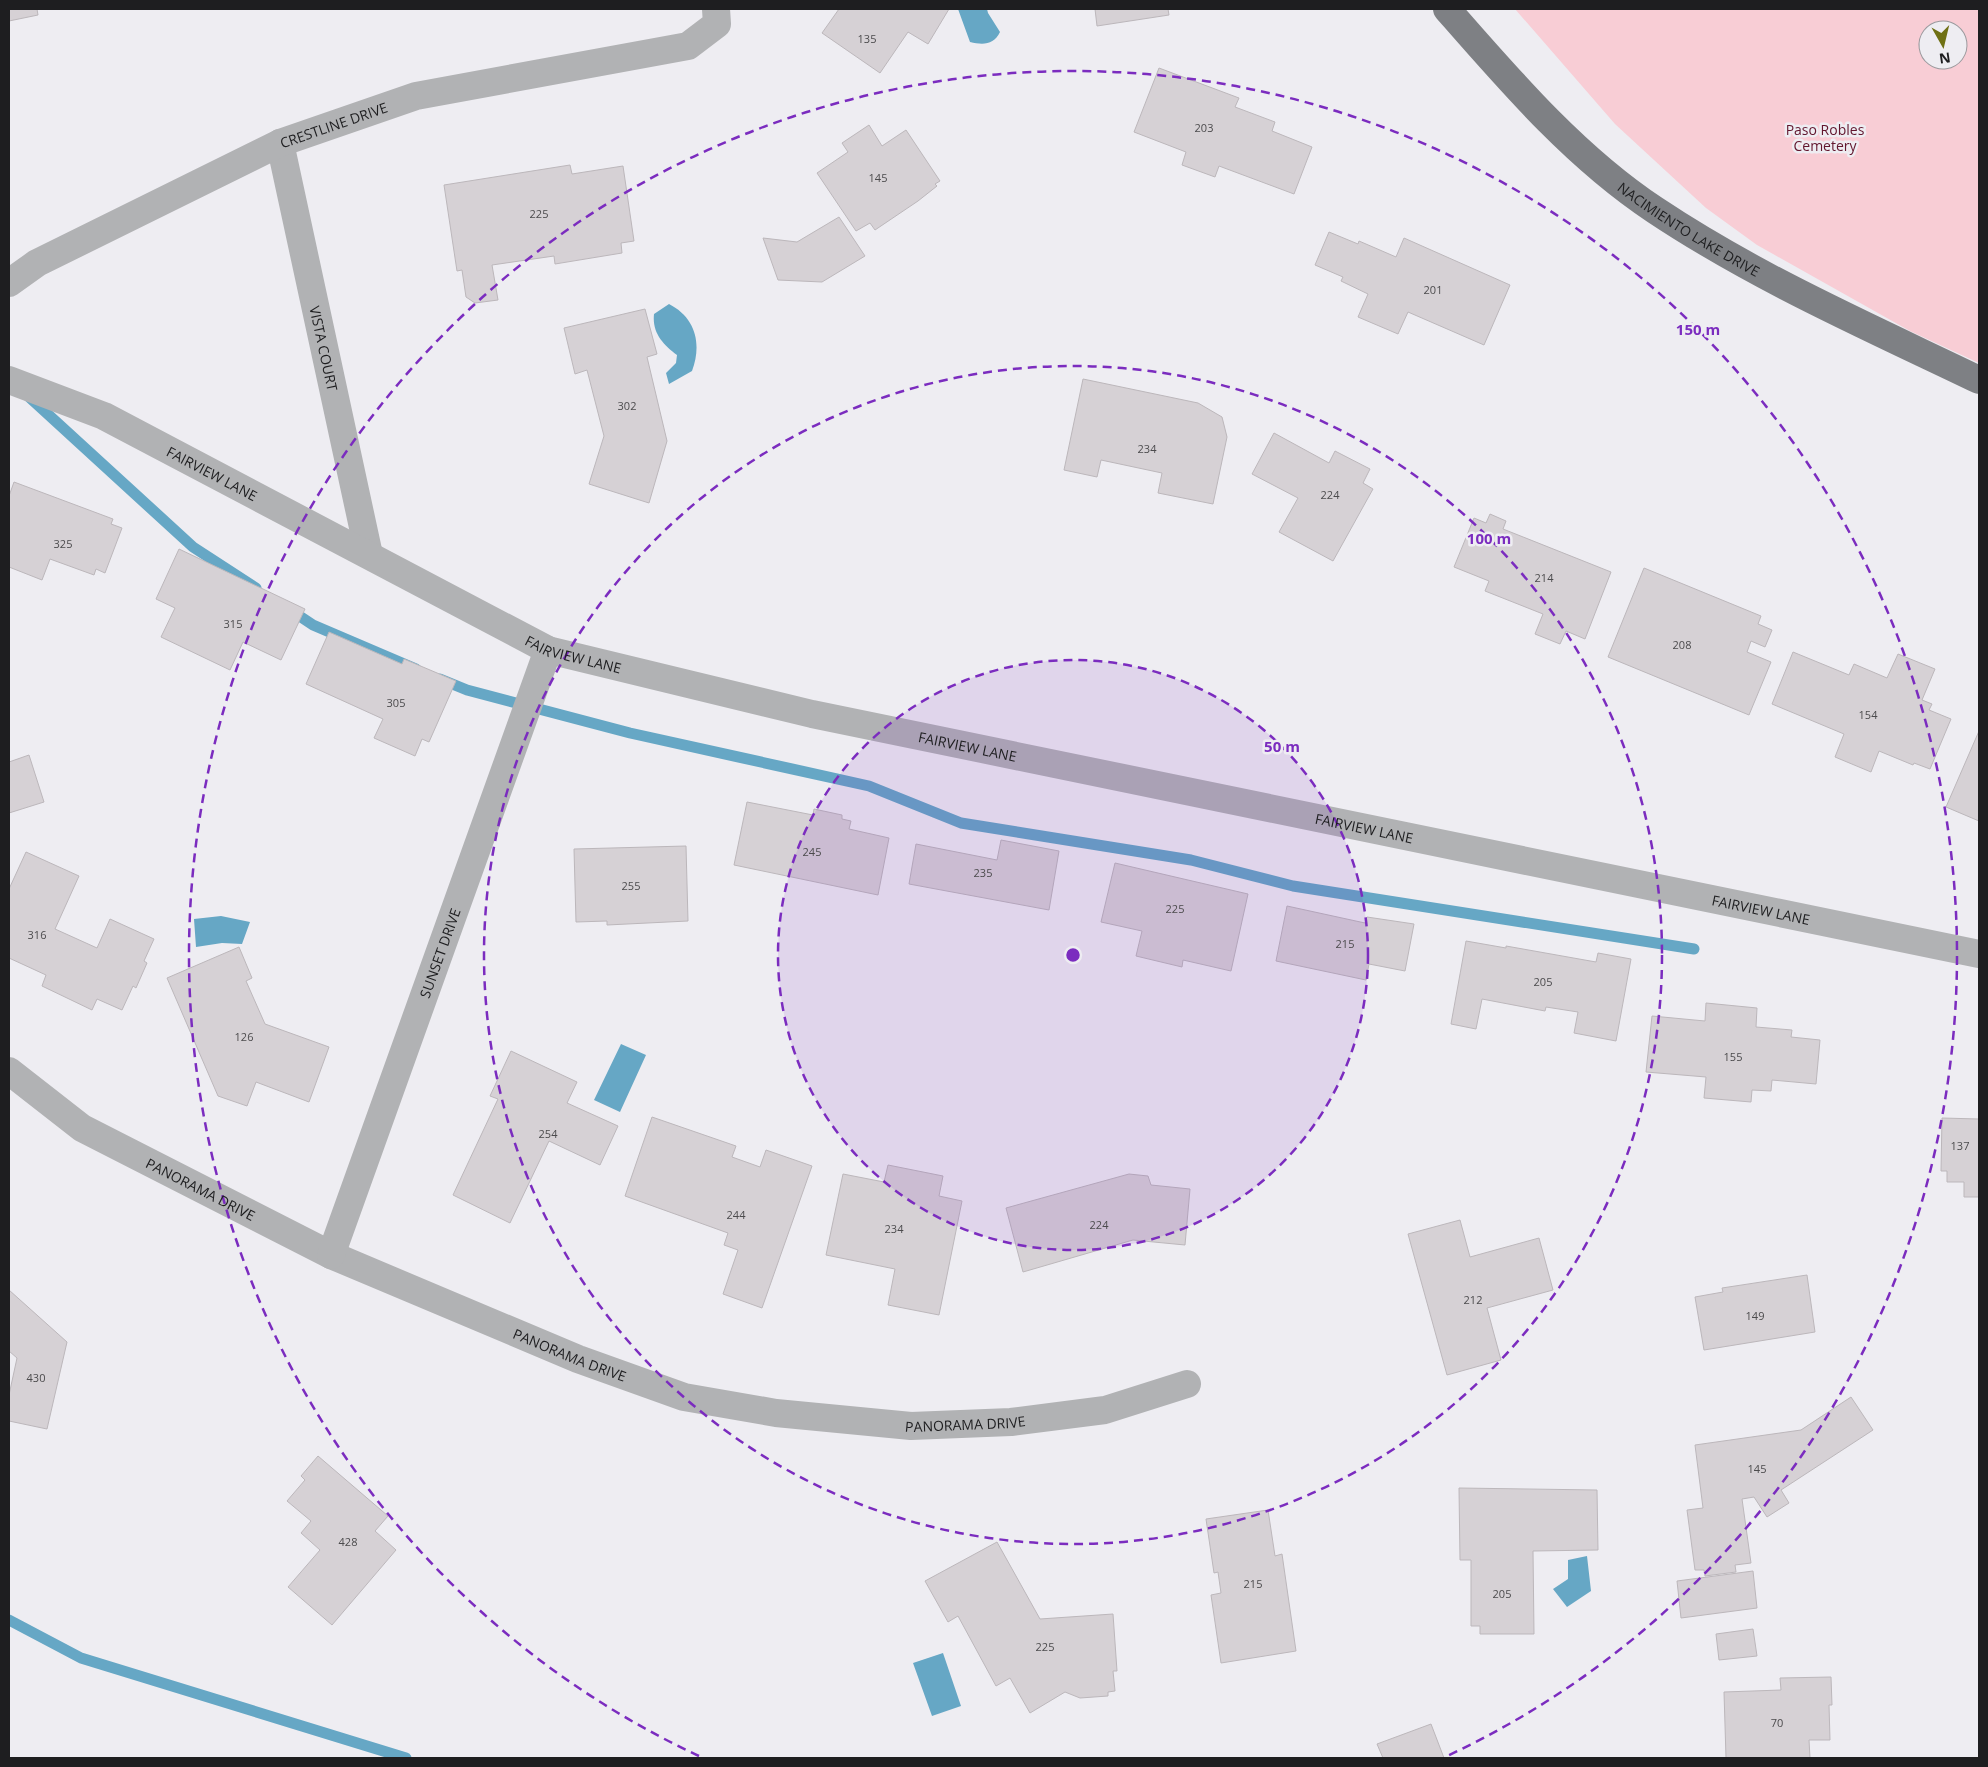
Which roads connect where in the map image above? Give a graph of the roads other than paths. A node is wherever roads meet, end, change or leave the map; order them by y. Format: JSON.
{"nodes":[{"id":1,"x":716,"y":9,"type":"edge"},
{"id":2,"x":1447,"y":9,"type":"edge"},
{"id":3,"x":280,"y":143,"type":"junction"},
{"id":4,"x":9,"y":284,"type":"edge"},
{"id":5,"x":9,"y":380,"type":"edge"},
{"id":6,"x":1979,"y":380,"type":"edge"},
{"id":7,"x":369,"y":555,"type":"junction"},
{"id":8,"x":548,"y":650,"type":"junction"},
{"id":9,"x":1979,"y":954,"type":"edge"},
{"id":10,"x":9,"y":1071,"type":"edge"},
{"id":11,"x":331,"y":1255,"type":"junction"},
{"id":12,"x":1187,"y":1384,"type":"dead end"}],
"edges":[{"from":1,"to":3,"type":"street","name":"CRESTLINE DRIVE"},
{"from":2,"to":6,"type":"main road","name":"NACIMIENTO LAKE DRIVE"},
{"from":3,"to":4,"type":"street","name":"CRESTLINE DRIVE"},
{"from":3,"to":7,"type":"street","name":"VISTA COURT"},
{"from":5,"to":7,"type":"street","name":"FAIRVIEW LANE"},
{"from":7,"to":8,"type":"street","name":"FAIRVIEW LANE"},
{"from":8,"to":9,"type":"street","name":"FAIRVIEW LANE"},
{"from":8,"to":11,"type":"street","name":"SUNSET DRIVE"},
{"from":10,"to":11,"type":"street","name":"PANORAMA DRIVE"},
{"from":11,"to":12,"type":"street","name":"PANORAMA DRIVE"}]}
